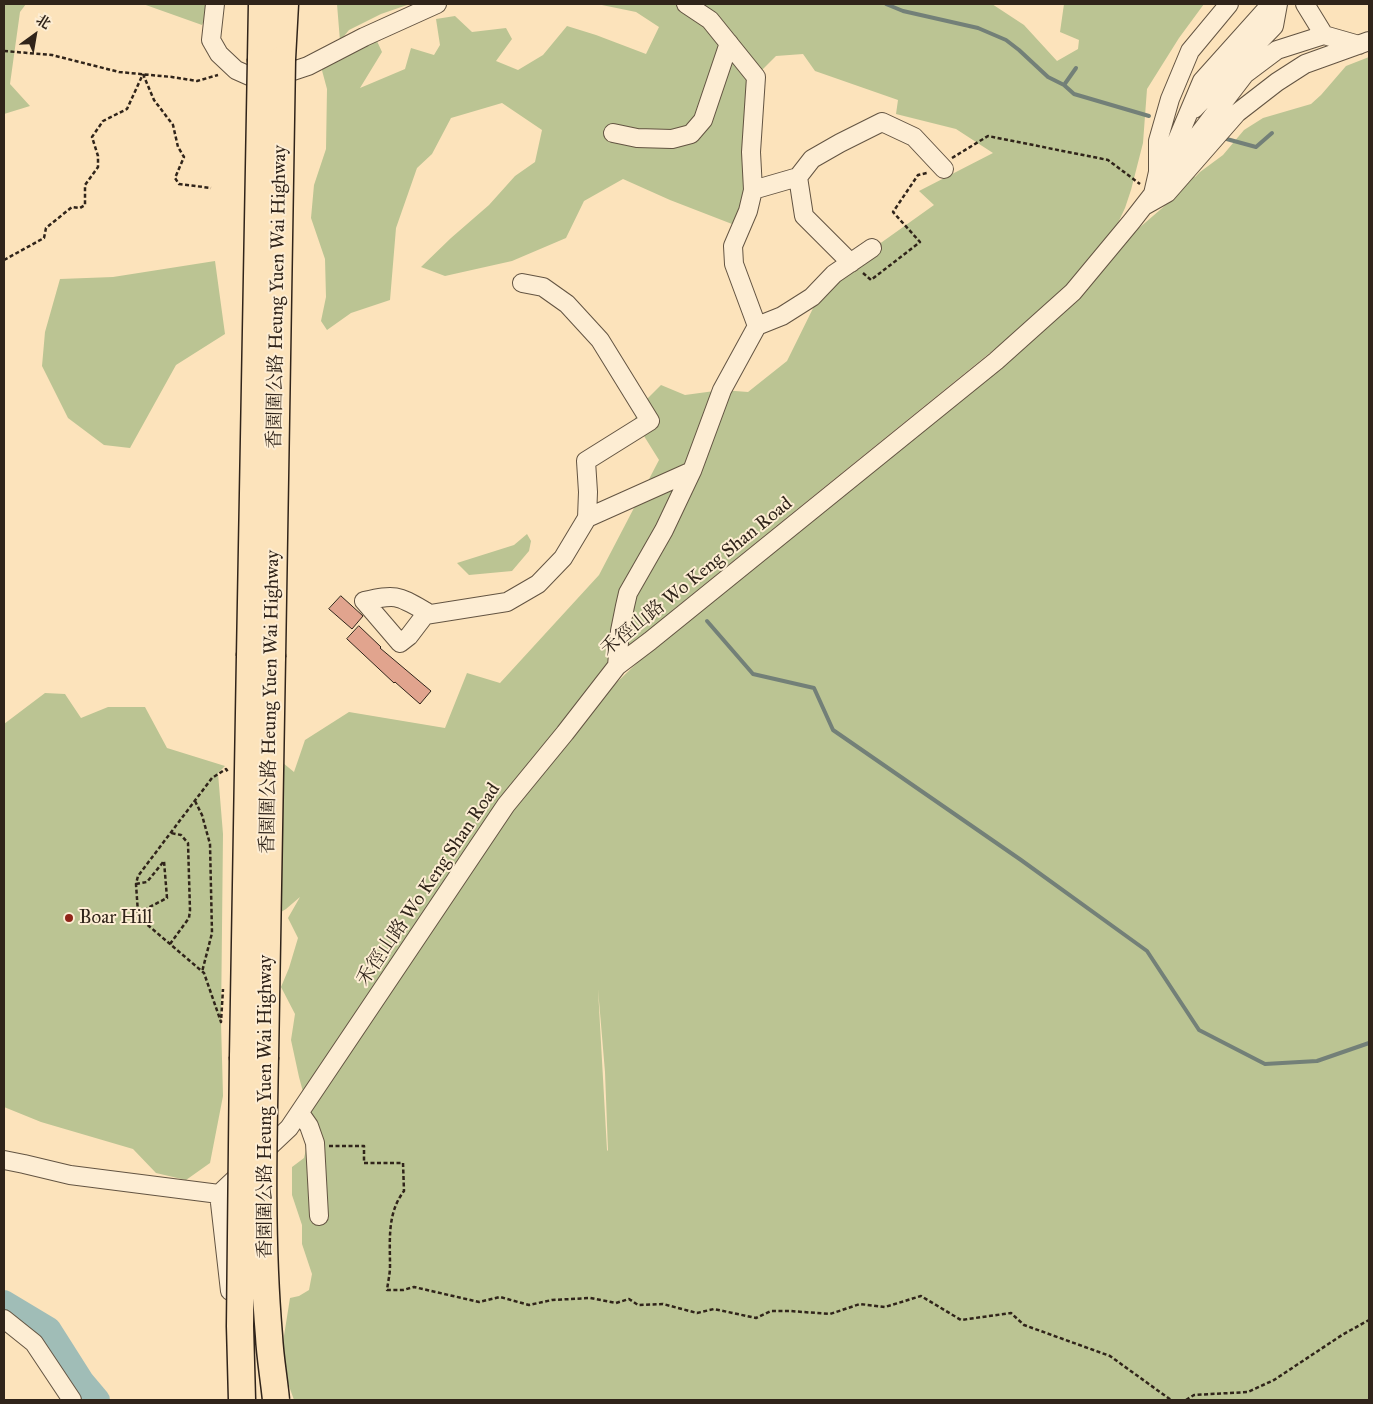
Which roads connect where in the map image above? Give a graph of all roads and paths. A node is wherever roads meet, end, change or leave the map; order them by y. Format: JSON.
{"nodes":[{"id":1,"x":216,"y":4,"type":"edge"},
{"id":2,"x":262,"y":4,"type":"edge"},
{"id":3,"x":285,"y":4,"type":"edge"},
{"id":4,"x":437,"y":4,"type":"edge"},
{"id":5,"x":686,"y":4,"type":"edge"},
{"id":6,"x":1229,"y":4,"type":"edge"},
{"id":7,"x":1271,"y":4,"type":"edge"},
{"id":8,"x":1278,"y":4,"type":"edge"},
{"id":9,"x":1305,"y":4,"type":"edge"},
{"id":10,"x":1324,"y":35,"type":"junction"},
{"id":11,"x":729,"y":43,"type":"junction"},
{"id":12,"x":1364,"y":43,"type":"edge"},
{"id":13,"x":4,"y":51,"type":"edge"},
{"id":14,"x":272,"y":59,"type":"junction"},
{"id":15,"x":236,"y":70,"type":"junction"},
{"id":16,"x":144,"y":74,"type":"junction"},
{"id":17,"x":1185,"y":118,"type":"junction"},
{"id":18,"x":613,"y":133,"type":"dead end"},
{"id":19,"x":944,"y":169,"type":"junction"},
{"id":20,"x":1158,"y":172,"type":"junction"},
{"id":21,"x":798,"y":177,"type":"junction"},
{"id":22,"x":211,"y":188,"type":"dead end"},
{"id":23,"x":753,"y":190,"type":"junction"},
{"id":24,"x":1148,"y":200,"type":"junction"},
{"id":25,"x":872,"y":248,"type":"dead end"},
{"id":26,"x":4,"y":260,"type":"edge"},
{"id":27,"x":851,"y":263,"type":"junction"},
{"id":28,"x":522,"y":283,"type":"dead end"},
{"id":29,"x":756,"y":326,"type":"junction"},
{"id":30,"x":692,"y":472,"type":"junction"},
{"id":31,"x":587,"y":518,"type":"junction"},
{"id":32,"x":425,"y":615,"type":"dead end"},
{"id":33,"x":617,"y":666,"type":"junction"},
{"id":34,"x":229,"y":775,"type":"dead end"},
{"id":35,"x":195,"y":801,"type":"junction"},
{"id":36,"x":171,"y":833,"type":"junction"},
{"id":37,"x":136,"y":884,"type":"junction"},
{"id":38,"x":138,"y":913,"type":"junction"},
{"id":39,"x":170,"y":944,"type":"junction"},
{"id":40,"x":202,"y":972,"type":"junction"},
{"id":41,"x":224,"y":983,"type":"dead end"},
{"id":42,"x":254,"y":1057,"type":"junction"},
{"id":43,"x":300,"y":1113,"type":"junction"},
{"id":44,"x":316,"y":1146,"type":"junction"},
{"id":45,"x":4,"y":1160,"type":"edge"},
{"id":46,"x":219,"y":1194,"type":"junction"},
{"id":47,"x":320,"y":1216,"type":"dead end"},
{"id":48,"x":4,"y":1319,"type":"edge"},
{"id":49,"x":1369,"y":1320,"type":"edge"},
{"id":50,"x":72,"y":1400,"type":"edge"},
{"id":51,"x":242,"y":1400,"type":"edge"},
{"id":52,"x":247,"y":1400,"type":"edge"},
{"id":53,"x":276,"y":1400,"type":"edge"},
{"id":54,"x":1171,"y":1400,"type":"edge"},
{"id":55,"x":1186,"y":1400,"type":"edge"}],
"edges":[{"from":1,"to":15,"type":"street"},
{"from":2,"to":14,"type":"highway","name":"香園圍公路 Heung Yuen Wai Highway"},
{"from":3,"to":14,"type":"highway","name":"香園圍公路 Heung Yuen Wai Highway"},
{"from":4,"to":15,"type":"street"},
{"from":5,"to":11,"type":"street"},
{"from":6,"to":20,"type":"street","name":"禾徑山路 Wo Keng Shan Road"},
{"from":7,"to":17,"type":"street"},
{"from":8,"to":17,"type":"street"},
{"from":9,"to":10,"type":"street"},
{"from":10,"to":12,"type":"street"},
{"from":10,"to":24,"type":"street"},
{"from":11,"to":18,"type":"street"},
{"from":11,"to":23,"type":"street"},
{"from":12,"to":24,"type":"street"},
{"from":13,"to":16,"type":"path"},
{"from":14,"to":42,"type":"highway","name":"香園圍公路 Heung Yuen Wai Highway","bridge":true},
{"from":15,"to":16,"type":"path"},
{"from":16,"to":22,"type":"path"},
{"from":16,"to":26,"type":"path"},
{"from":17,"to":20,"type":"street"},
{"from":19,"to":21,"type":"street"},
{"from":19,"to":24,"type":"path"},
{"from":19,"to":27,"type":"path"},
{"from":20,"to":24,"type":"street","name":"禾徑山路 Wo Keng Shan Road"},
{"from":21,"to":23,"type":"street"},
{"from":21,"to":27,"type":"street"},
{"from":23,"to":29,"type":"street"},
{"from":24,"to":33,"type":"street","name":"禾徑山路 Wo Keng Shan Road"},
{"from":25,"to":27,"type":"street"},
{"from":27,"to":29,"type":"street"},
{"from":28,"to":31,"type":"street"},
{"from":29,"to":30,"type":"street"},
{"from":30,"to":31,"type":"street"},
{"from":30,"to":33,"type":"street"},
{"from":31,"to":32,"type":"street"},
{"from":33,"to":43,"type":"street","name":"禾徑山路 Wo Keng Shan Road"},
{"from":34,"to":35,"type":"path"},
{"from":35,"to":36,"type":"path"},
{"from":35,"to":40,"type":"path"},
{"from":36,"to":37,"type":"path"},
{"from":36,"to":39,"type":"path"},
{"from":37,"to":38,"type":"path"},
{"from":37,"to":38,"type":"path"},
{"from":38,"to":39,"type":"path"},
{"from":39,"to":40,"type":"path"},
{"from":40,"to":41,"type":"path"},
{"from":42,"to":51,"type":"highway","name":"香園圍公路 Heung Yuen Wai Highway","bridge":true},
{"from":42,"to":53,"type":"highway","name":"香園圍公路 Heung Yuen Wai Highway","bridge":true},
{"from":43,"to":44,"type":"street"},
{"from":43,"to":46,"type":"street","name":"禾徑山路 Wo Keng Shan Road"},
{"from":44,"to":47,"type":"street"},
{"from":44,"to":54,"type":"path"},
{"from":45,"to":46,"type":"street"},
{"from":46,"to":52,"type":"street"},
{"from":48,"to":50,"type":"street"},
{"from":49,"to":55,"type":"path"}]}
